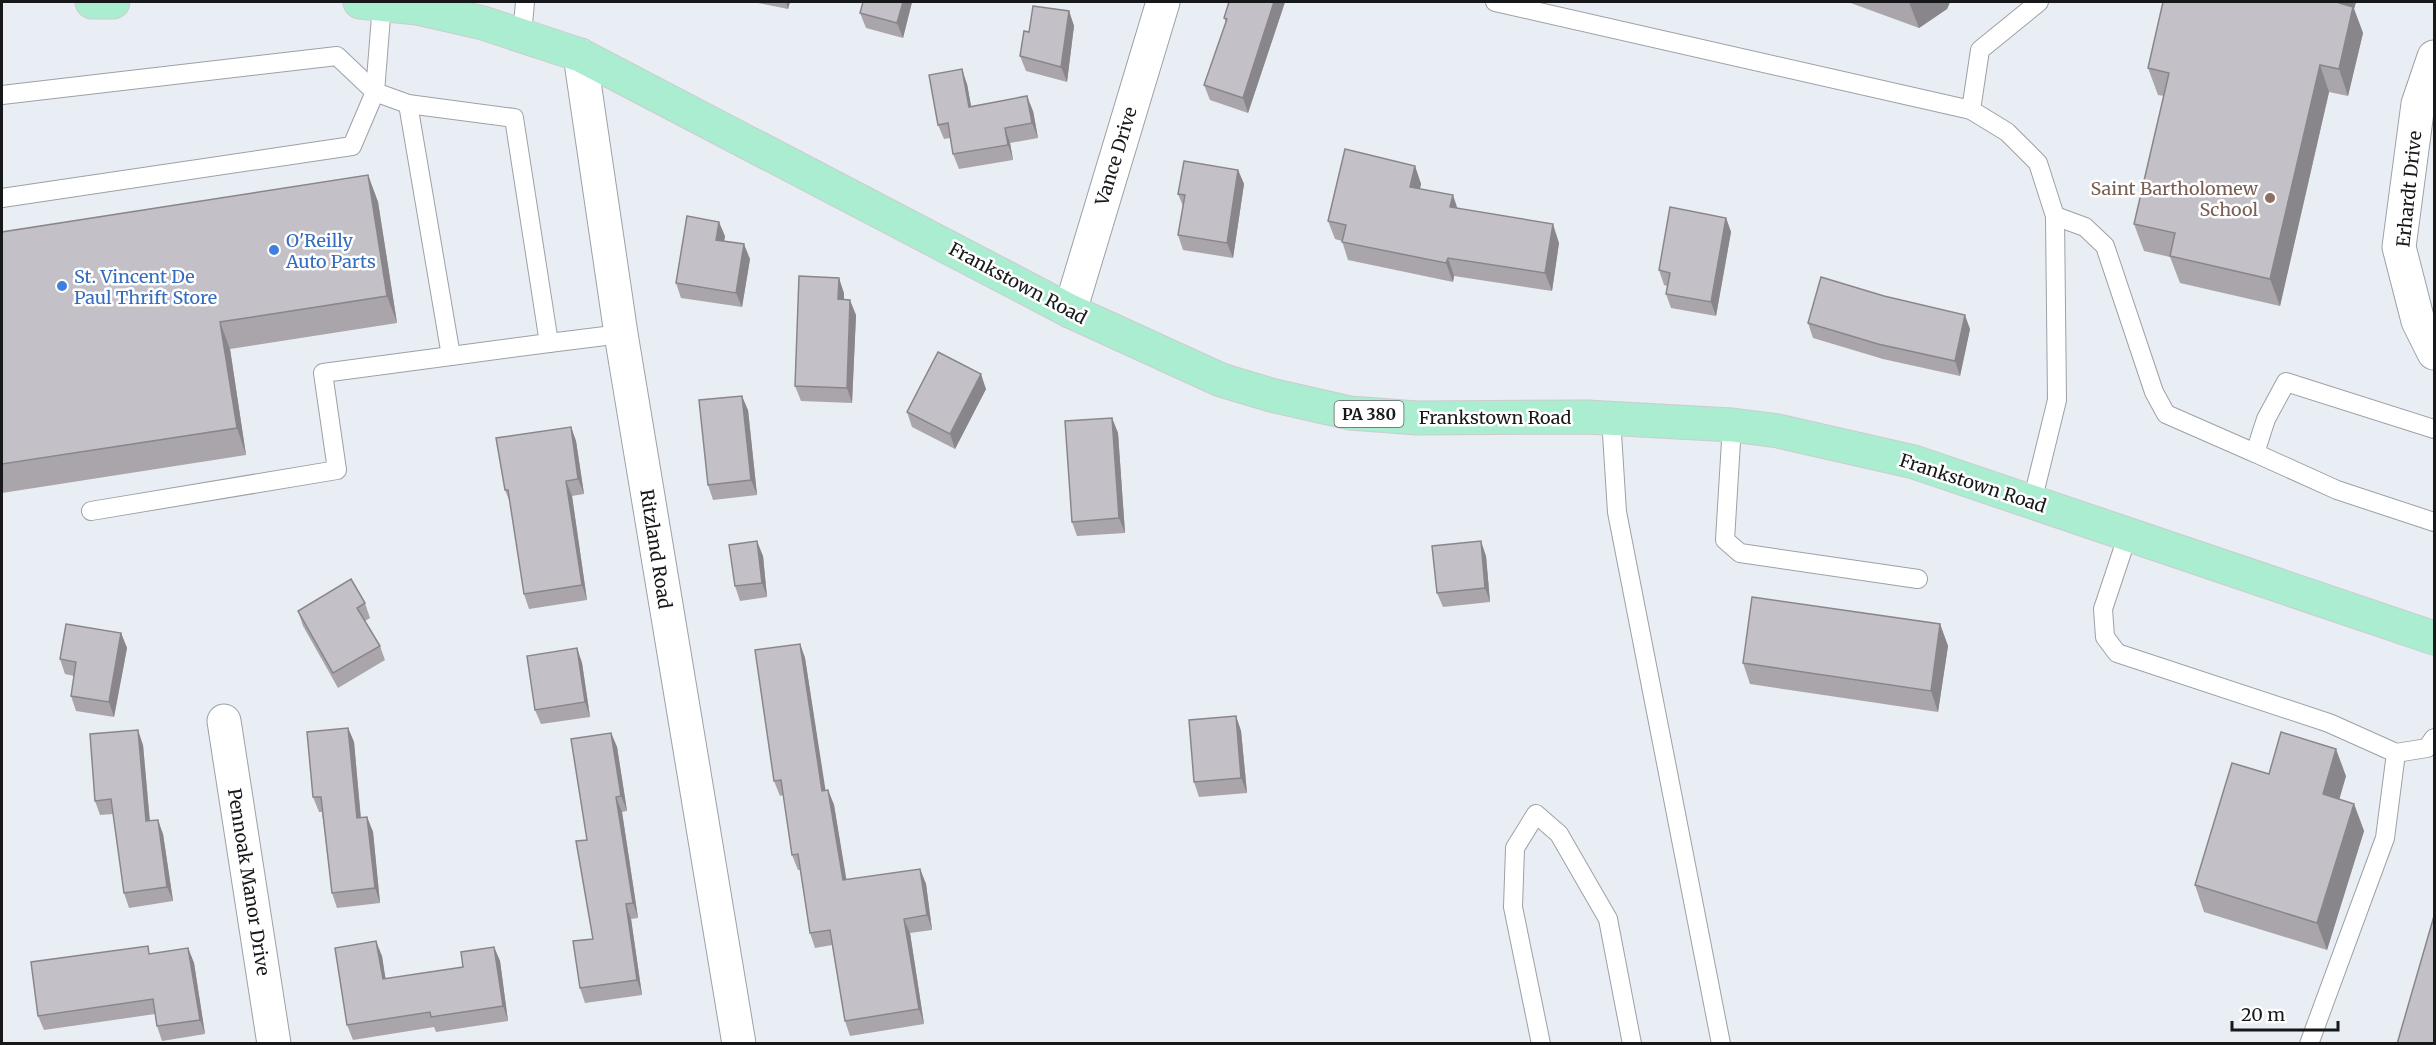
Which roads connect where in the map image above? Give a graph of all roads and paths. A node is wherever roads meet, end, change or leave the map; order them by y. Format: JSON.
{"nodes":[{"id":1,"x":92,"y":2,"type":"edge"},
{"id":2,"x":112,"y":2,"type":"edge"},
{"id":3,"x":525,"y":2,"type":"edge"},
{"id":4,"x":1163,"y":2,"type":"edge"},
{"id":5,"x":1495,"y":2,"type":"edge"},
{"id":6,"x":2039,"y":2,"type":"edge"},
{"id":7,"x":371,"y":3,"type":"edge"},
{"id":8,"x":522,"y":36,"type":"junction"},
{"id":9,"x":580,"y":55,"type":"junction"},
{"id":10,"x":2434,"y":57,"type":"edge"},
{"id":11,"x":375,"y":92,"type":"junction"},
{"id":12,"x":2,"y":94,"type":"edge"},
{"id":13,"x":408,"y":104,"type":"junction"},
{"id":14,"x":1971,"y":110,"type":"junction"},
{"id":15,"x":2,"y":198,"type":"edge"},
{"id":16,"x":2055,"y":216,"type":"junction"},
{"id":17,"x":1070,"y":311,"type":"junction"},
{"id":18,"x":621,"y":334,"type":"junction"},
{"id":19,"x":549,"y":343,"type":"junction"},
{"id":20,"x":2434,"y":353,"type":"edge"},
{"id":21,"x":451,"y":356,"type":"junction"},
{"id":22,"x":1611,"y":418,"type":"junction"},
{"id":23,"x":1732,"y":425,"type":"junction"},
{"id":24,"x":2434,"y":429,"type":"edge"},
{"id":25,"x":2255,"y":453,"type":"junction"},
{"id":26,"x":2032,"y":502,"type":"junction"},
{"id":27,"x":91,"y":512,"type":"dead end"},
{"id":28,"x":2434,"y":522,"type":"edge"},
{"id":29,"x":2128,"y":534,"type":"junction"},
{"id":30,"x":1918,"y":579,"type":"dead end"},
{"id":31,"x":2434,"y":638,"type":"edge"},
{"id":32,"x":224,"y":722,"type":"dead end"},
{"id":33,"x":2434,"y":738,"type":"edge"},
{"id":34,"x":2396,"y":753,"type":"junction"},
{"id":35,"x":274,"y":1044,"type":"edge"},
{"id":36,"x":739,"y":1044,"type":"edge"},
{"id":37,"x":1541,"y":1044,"type":"edge"},
{"id":38,"x":1632,"y":1044,"type":"edge"},
{"id":39,"x":1721,"y":1044,"type":"edge"},
{"id":40,"x":2308,"y":1044,"type":"edge"}],
"edges":[{"from":1,"to":2,"type":"main road"},
{"from":3,"to":8,"type":"lane"},
{"from":4,"to":17,"type":"street","name":"Vance Drive"},
{"from":5,"to":14,"type":"lane"},
{"from":6,"to":14,"type":"lane"},
{"from":7,"to":8,"type":"main road","name":"Frankstown Road","number":"PA 380"},
{"from":7,"to":11,"type":"lane"},
{"from":8,"to":9,"type":"main road","name":"Frankstown Road","number":"PA 380"},
{"from":9,"to":17,"type":"main road","name":"Frankstown Road","number":"PA 380"},
{"from":9,"to":18,"type":"street","name":"Ritzland Road"},
{"from":10,"to":20,"type":"street","name":"Erhardt Drive"},
{"from":11,"to":12,"type":"lane"},
{"from":11,"to":13,"type":"lane"},
{"from":11,"to":15,"type":"lane"},
{"from":13,"to":19,"type":"lane"},
{"from":13,"to":21,"type":"lane"},
{"from":14,"to":16,"type":"lane"},
{"from":16,"to":25,"type":"lane"},
{"from":16,"to":26,"type":"lane"},
{"from":17,"to":22,"type":"main road","name":"Frankstown Road","number":"PA 380"},
{"from":18,"to":19,"type":"lane"},
{"from":18,"to":36,"type":"street","name":"Ritzland Road"},
{"from":19,"to":21,"type":"lane"},
{"from":21,"to":27,"type":"lane"},
{"from":22,"to":23,"type":"main road","name":"Frankstown Road","number":"PA 380"},
{"from":22,"to":39,"type":"lane"},
{"from":23,"to":26,"type":"main road","name":"Frankstown Road","number":"PA 380"},
{"from":23,"to":30,"type":"lane"},
{"from":24,"to":25,"type":"lane"},
{"from":25,"to":28,"type":"lane"},
{"from":26,"to":29,"type":"main road","name":"Frankstown Road","number":"PA 380"},
{"from":29,"to":31,"type":"main road","name":"Frankstown Road","number":"PA 380"},
{"from":29,"to":34,"type":"lane"},
{"from":32,"to":35,"type":"street","name":"Pennoak Manor Drive"},
{"from":33,"to":34,"type":"lane"},
{"from":34,"to":40,"type":"lane"},
{"from":37,"to":38,"type":"lane"}]}
